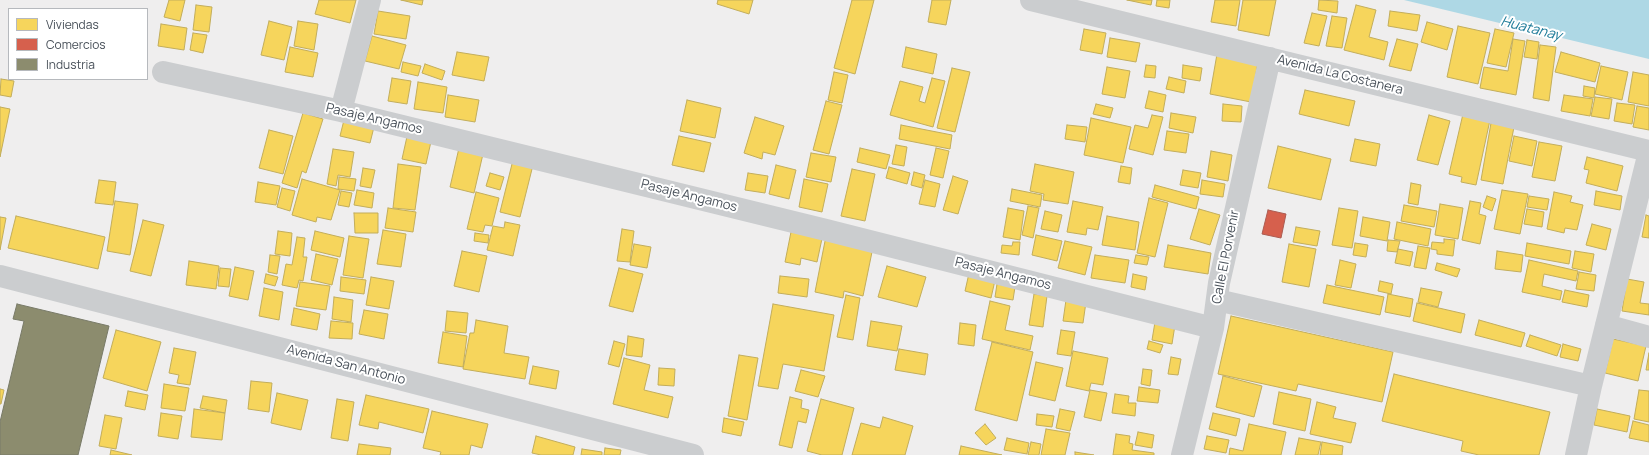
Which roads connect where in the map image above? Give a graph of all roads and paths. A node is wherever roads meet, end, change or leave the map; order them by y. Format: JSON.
{"nodes":[{"id":1,"x":370,"y":0,"type":"edge"},
{"id":2,"x":1031,"y":0,"type":"edge"},
{"id":3,"x":1270,"y":58,"type":"junction"},
{"id":4,"x":163,"y":72,"type":"dead end"},
{"id":5,"x":341,"y":111,"type":"junction"},
{"id":6,"x":1649,"y":152,"type":"edge"},
{"id":7,"x":0,"y":276,"type":"edge"},
{"id":8,"x":1217,"y":300,"type":"junction"},
{"id":9,"x":1606,"y":325,"type":"junction"},
{"id":10,"x":1213,"y":328,"type":"junction"},
{"id":11,"x":1649,"y":337,"type":"edge"},
{"id":12,"x":1591,"y":386,"type":"junction"},
{"id":13,"x":693,"y":455,"type":"edge"},
{"id":14,"x":1182,"y":455,"type":"edge"},
{"id":15,"x":1576,"y":455,"type":"edge"}],
"edges":[{"from":1,"to":5,"type":"street"},
{"from":2,"to":3,"type":"street","name":"Avenida La Costanera"},
{"from":3,"to":6,"type":"street","name":"Avenida La Costanera"},
{"from":3,"to":8,"type":"street","name":"Calle El Porvenir"},
{"from":4,"to":5,"type":"street","name":"Pasaje Angamos"},
{"from":5,"to":10,"type":"street","name":"Pasaje Angamos"},
{"from":6,"to":9,"type":"street"},
{"from":7,"to":13,"type":"street","name":"Avenida San Antonio"},
{"from":8,"to":10,"type":"street","name":"Calle El Porvenir"},
{"from":8,"to":12,"type":"street"},
{"from":9,"to":11,"type":"street"},
{"from":9,"to":12,"type":"street"},
{"from":10,"to":14,"type":"street","name":"Calle El Porvenir"},
{"from":12,"to":15,"type":"street"}]}
